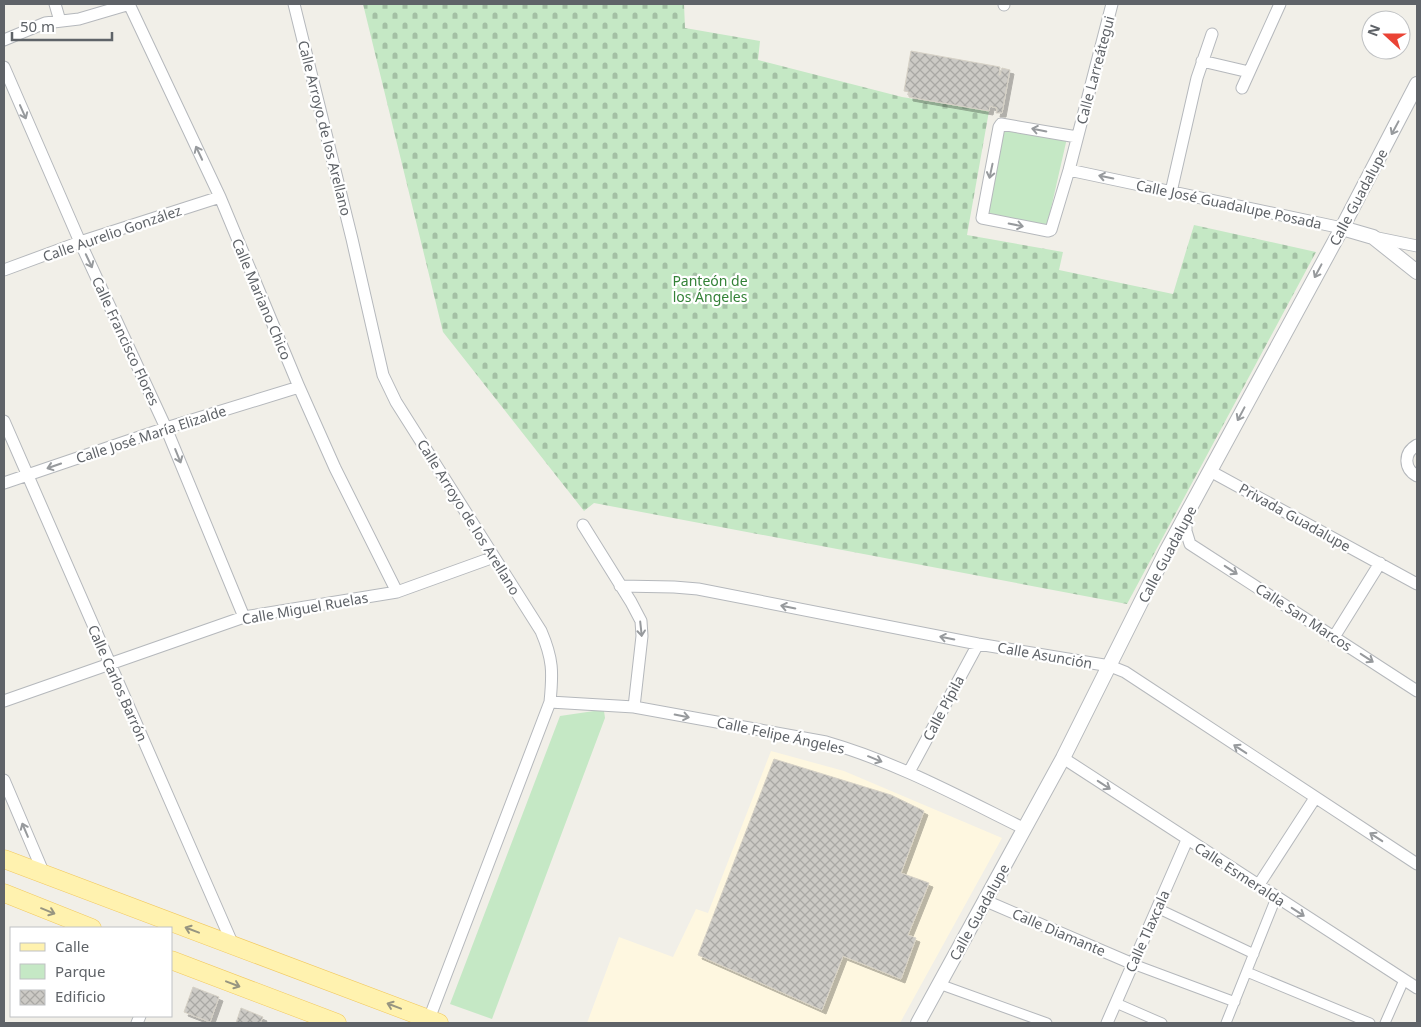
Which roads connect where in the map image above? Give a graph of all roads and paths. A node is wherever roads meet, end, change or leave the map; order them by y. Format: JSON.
{"nodes":[{"id":1,"x":55,"y":4,"type":"edge"},
{"id":2,"x":129,"y":4,"type":"edge"},
{"id":3,"x":294,"y":4,"type":"edge"},
{"id":4,"x":1112,"y":4,"type":"edge"},
{"id":5,"x":1280,"y":4,"type":"edge"},
{"id":6,"x":60,"y":21,"type":"junction"},
{"id":7,"x":1212,"y":34,"type":"dead end"},
{"id":8,"x":4,"y":40,"type":"edge"},
{"id":9,"x":1202,"y":61,"type":"junction"},
{"id":10,"x":4,"y":67,"type":"edge"},
{"id":11,"x":1249,"y":72,"type":"junction"},
{"id":12,"x":1417,"y":84,"type":"edge"},
{"id":13,"x":1242,"y":88,"type":"dead end"},
{"id":14,"x":1077,"y":137,"type":"junction"},
{"id":15,"x":1069,"y":170,"type":"junction"},
{"id":16,"x":1171,"y":192,"type":"junction"},
{"id":17,"x":220,"y":197,"type":"junction"},
{"id":18,"x":1342,"y":228,"type":"junction"},
{"id":19,"x":1373,"y":237,"type":"junction"},
{"id":20,"x":80,"y":242,"type":"junction"},
{"id":21,"x":1417,"y":246,"type":"edge"},
{"id":22,"x":4,"y":270,"type":"edge"},
{"id":23,"x":1417,"y":272,"type":"edge"},
{"id":24,"x":299,"y":387,"type":"junction"},
{"id":25,"x":4,"y":421,"type":"edge"},
{"id":26,"x":166,"y":428,"type":"junction"},
{"id":27,"x":1417,"y":445,"type":"edge"},
{"id":28,"x":1210,"y":471,"type":"junction"},
{"id":29,"x":28,"y":475,"type":"junction"},
{"id":30,"x":1417,"y":476,"type":"edge"},
{"id":31,"x":4,"y":483,"type":"edge"},
{"id":32,"x":1186,"y":518,"type":"junction"},
{"id":33,"x":583,"y":525,"type":"dead end"},
{"id":34,"x":1190,"y":544,"type":"junction"},
{"id":35,"x":1167,"y":550,"type":"junction"},
{"id":36,"x":494,"y":557,"type":"junction"},
{"id":37,"x":1380,"y":563,"type":"junction"},
{"id":38,"x":1417,"y":584,"type":"edge"},
{"id":39,"x":620,"y":586,"type":"junction"},
{"id":40,"x":397,"y":592,"type":"junction"},
{"id":41,"x":244,"y":617,"type":"junction"},
{"id":42,"x":1334,"y":637,"type":"junction"},
{"id":43,"x":978,"y":644,"type":"junction"},
{"id":44,"x":109,"y":664,"type":"junction"},
{"id":45,"x":1110,"y":666,"type":"junction"},
{"id":46,"x":1417,"y":691,"type":"edge"},
{"id":47,"x":4,"y":701,"type":"edge"},
{"id":48,"x":550,"y":702,"type":"junction"},
{"id":49,"x":634,"y":707,"type":"junction"},
{"id":50,"x":1063,"y":758,"type":"junction"},
{"id":51,"x":909,"y":772,"type":"junction"},
{"id":52,"x":4,"y":780,"type":"edge"},
{"id":53,"x":1316,"y":798,"type":"junction"},
{"id":54,"x":1025,"y":829,"type":"junction"},
{"id":55,"x":1187,"y":840,"type":"junction"},
{"id":56,"x":4,"y":859,"type":"edge"},
{"id":57,"x":1417,"y":864,"type":"edge"},
{"id":58,"x":44,"y":874,"type":"junction"},
{"id":59,"x":1258,"y":886,"type":"junction"},
{"id":60,"x":4,"y":893,"type":"edge"},
{"id":61,"x":1276,"y":898,"type":"junction"},
{"id":62,"x":986,"y":901,"type":"junction"},
{"id":63,"x":1157,"y":908,"type":"junction"},
{"id":64,"x":89,"y":927,"type":"edge"},
{"id":65,"x":233,"y":945,"type":"junction"},
{"id":66,"x":1254,"y":954,"type":"junction"},
{"id":67,"x":172,"y":960,"type":"edge"},
{"id":68,"x":1133,"y":964,"type":"junction"},
{"id":69,"x":1247,"y":972,"type":"junction"},
{"id":70,"x":1404,"y":980,"type":"junction"},
{"id":71,"x":939,"y":984,"type":"junction"},
{"id":72,"x":1417,"y":988,"type":"edge"},
{"id":73,"x":1235,"y":1002,"type":"junction"},
{"id":74,"x":1116,"y":1003,"type":"junction"},
{"id":75,"x":434,"y":1021,"type":"edge"},
{"id":76,"x":338,"y":1023,"type":"edge"},
{"id":77,"x":918,"y":1023,"type":"edge"},
{"id":78,"x":1047,"y":1023,"type":"edge"},
{"id":79,"x":1107,"y":1023,"type":"edge"},
{"id":80,"x":1162,"y":1023,"type":"edge"},
{"id":81,"x":1228,"y":1023,"type":"edge"},
{"id":82,"x":1370,"y":1023,"type":"edge"},
{"id":83,"x":1384,"y":1023,"type":"edge"}],
"edges":[{"from":1,"to":6,"type":"street"},
{"from":2,"to":6,"type":"street"},
{"from":17,"to":2,"type":"street","name":"Calle Mariano Chico","one_way":true},
{"from":3,"to":36,"type":"street","name":"Calle Arroyo de los Arellano"},
{"from":4,"to":14,"type":"street","name":"Calle Larreátegui"},
{"from":5,"to":11,"type":"street"},
{"from":6,"to":8,"type":"street"},
{"from":7,"to":9,"type":"street"},
{"from":9,"to":11,"type":"street"},
{"from":9,"to":16,"type":"street"},
{"from":10,"to":20,"type":"street","name":"Calle Francisco Flores","one_way":true},
{"from":11,"to":13,"type":"street"},
{"from":12,"to":18,"type":"street","name":"Calle Guadalupe","one_way":true},
{"from":14,"to":15,"type":"street","name":"Calle Larreátegui"},
{"from":14,"to":15,"type":"street","name":"Calle Larreátegui","one_way":true},
{"from":16,"to":15,"type":"street","name":"Calle José Guadalupe Posada","one_way":true},
{"from":16,"to":18,"type":"street","name":"Calle José Guadalupe Posada"},
{"from":17,"to":20,"type":"street","name":"Calle Aurelio González"},
{"from":17,"to":24,"type":"street","name":"Calle Mariano Chico"},
{"from":18,"to":19,"type":"street","name":"Calle José Guadalupe Posada"},
{"from":18,"to":28,"type":"street","name":"Calle Guadalupe","one_way":true},
{"from":19,"to":21,"type":"street","name":"Calle José Guadalupe Posada"},
{"from":19,"to":23,"type":"street"},
{"from":20,"to":22,"type":"street","name":"Calle Aurelio González"},
{"from":20,"to":26,"type":"street","name":"Calle Francisco Flores","one_way":true},
{"from":24,"to":26,"type":"street","name":"Calle José María Elizalde"},
{"from":24,"to":40,"type":"street","name":"Calle Mariano Chico"},
{"from":25,"to":29,"type":"street","name":"Calle Carlos Barrón"},
{"from":26,"to":29,"type":"street","name":"Calle José María Elizalde","one_way":true},
{"from":26,"to":41,"type":"street","name":"Calle Francisco Flores","one_way":true},
{"from":27,"to":30,"type":"street"},
{"from":28,"to":32,"type":"street","name":"Calle Guadalupe"},
{"from":28,"to":37,"type":"street","name":"Privada Guadalupe"},
{"from":29,"to":31,"type":"street","name":"Calle José María Elizalde"},
{"from":29,"to":44,"type":"street","name":"Calle Carlos Barrón"},
{"from":32,"to":34,"type":"street"},
{"from":32,"to":35,"type":"street","name":"Calle Guadalupe"},
{"from":33,"to":39,"type":"street"},
{"from":34,"to":35,"type":"street"},
{"from":34,"to":42,"type":"street","name":"Calle San Marcos","one_way":true},
{"from":35,"to":45,"type":"street","name":"Calle Guadalupe"},
{"from":36,"to":40,"type":"street","name":"Calle Miguel Ruelas"},
{"from":36,"to":48,"type":"street","name":"Calle Arroyo de los Arellano"},
{"from":37,"to":38,"type":"street","name":"Privada Guadalupe"},
{"from":37,"to":42,"type":"street"},
{"from":43,"to":39,"type":"street","name":"Calle Asunción","one_way":true},
{"from":39,"to":49,"type":"street","one_way":true},
{"from":40,"to":41,"type":"street","name":"Calle Miguel Ruelas"},
{"from":41,"to":44,"type":"street","name":"Calle Miguel Ruelas"},
{"from":42,"to":46,"type":"street","name":"Calle San Marcos","one_way":true},
{"from":43,"to":45,"type":"street","name":"Calle Asunción"},
{"from":43,"to":51,"type":"street","name":"Calle Pípila"},
{"from":44,"to":47,"type":"street","name":"Calle Miguel Ruelas"},
{"from":44,"to":65,"type":"street","name":"Calle Carlos Barrón"},
{"from":45,"to":50,"type":"street","name":"Calle Guadalupe"},
{"from":53,"to":45,"type":"street","name":"Calle Asunción","one_way":true},
{"from":48,"to":49,"type":"street","name":"Calle Felipe Ángeles"},
{"from":48,"to":75,"type":"street","name":"Calle Arroyo de los Arellano"},
{"from":49,"to":51,"type":"street","name":"Calle Felipe Ángeles","one_way":true},
{"from":50,"to":54,"type":"street","name":"Calle Guadalupe"},
{"from":50,"to":55,"type":"street","name":"Calle Esmeralda","one_way":true},
{"from":51,"to":54,"type":"street","name":"Calle Felipe Ángeles"},
{"from":58,"to":52,"type":"street","one_way":true},
{"from":57,"to":53,"type":"street","name":"Calle Asunción","one_way":true},
{"from":53,"to":59,"type":"street"},
{"from":54,"to":62,"type":"street","name":"Calle Guadalupe"},
{"from":55,"to":59,"type":"street","name":"Calle Esmeralda"},
{"from":55,"to":63,"type":"street","name":"Calle Tlaxcala"},
{"from":56,"to":58,"type":"main road"},
{"from":65,"to":58,"type":"main road","one_way":true},
{"from":59,"to":61,"type":"street","name":"Calle Esmeralda"},
{"from":60,"to":64,"type":"main road","one_way":true},
{"from":61,"to":66,"type":"street"},
{"from":61,"to":70,"type":"street","name":"Calle Esmeralda","one_way":true},
{"from":62,"to":68,"type":"street","name":"Calle Diamante"},
{"from":62,"to":71,"type":"street","name":"Calle Guadalupe"},
{"from":63,"to":66,"type":"street"},
{"from":63,"to":68,"type":"street","name":"Calle Tlaxcala"},
{"from":75,"to":65,"type":"main road","one_way":true},
{"from":66,"to":69,"type":"street"},
{"from":67,"to":76,"type":"main road","one_way":true},
{"from":68,"to":73,"type":"street"},
{"from":68,"to":74,"type":"street","name":"Calle Tlaxcala"},
{"from":69,"to":73,"type":"street"},
{"from":69,"to":82,"type":"street"},
{"from":70,"to":72,"type":"street","name":"Calle Esmeralda"},
{"from":70,"to":83,"type":"street"},
{"from":71,"to":77,"type":"street","name":"Calle Guadalupe"},
{"from":71,"to":78,"type":"street"},
{"from":73,"to":81,"type":"street"},
{"from":74,"to":79,"type":"street","name":"Calle Tlaxcala"},
{"from":74,"to":80,"type":"street"}]}
